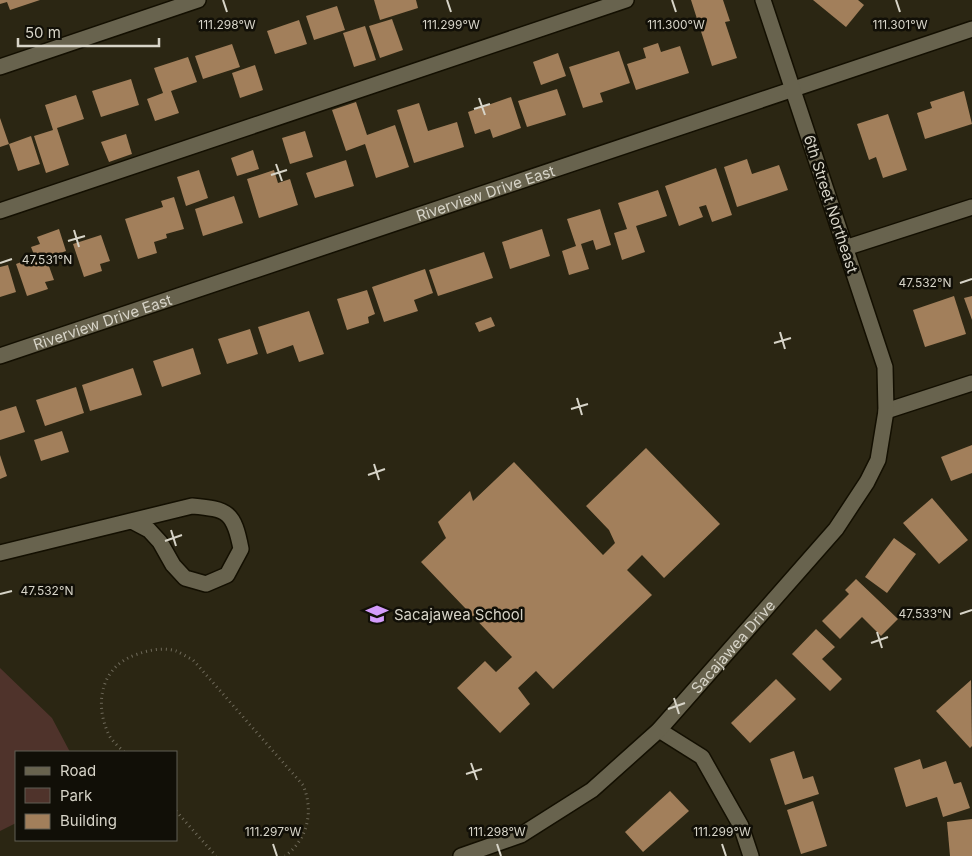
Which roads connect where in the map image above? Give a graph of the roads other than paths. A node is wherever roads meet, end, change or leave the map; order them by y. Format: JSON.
{"nodes":[{"id":1,"x":198,"y":0,"type":"edge"},
{"id":2,"x":626,"y":0,"type":"edge"},
{"id":3,"x":763,"y":0,"type":"edge"},
{"id":4,"x":972,"y":29,"type":"edge"},
{"id":5,"x":0,"y":67,"type":"edge"},
{"id":6,"x":793,"y":90,"type":"junction"},
{"id":7,"x":972,"y":207,"type":"edge"},
{"id":8,"x":0,"y":211,"type":"edge"},
{"id":9,"x":845,"y":248,"type":"junction"},
{"id":10,"x":0,"y":356,"type":"edge"},
{"id":11,"x":972,"y":383,"type":"edge"},
{"id":12,"x":886,"y":411,"type":"junction"},
{"id":13,"x":132,"y":520,"type":"junction"},
{"id":14,"x":0,"y":553,"type":"edge"},
{"id":15,"x":660,"y":730,"type":"junction"},
{"id":16,"x":461,"y":856,"type":"edge"},
{"id":17,"x":751,"y":856,"type":"edge"}],
"edges":[{"from":1,"to":5,"type":"street"},
{"from":2,"to":8,"type":"street"},
{"from":3,"to":6,"type":"street","name":"6th Street Northeast"},
{"from":4,"to":6,"type":"street","name":"Riverview Drive East"},
{"from":6,"to":9,"type":"street","name":"6th Street Northeast"},
{"from":6,"to":10,"type":"street","name":"Riverview Drive East"},
{"from":7,"to":9,"type":"street"},
{"from":9,"to":12,"type":"street","name":"6th Street Northeast"},
{"from":11,"to":12,"type":"street"},
{"from":12,"to":15,"type":"street","name":"Sacajawea Drive"},
{"from":13,"to":13,"type":"street"},
{"from":13,"to":14,"type":"street"},
{"from":15,"to":16,"type":"street","name":"Sacajawea Drive"},
{"from":15,"to":17,"type":"street"}]}
